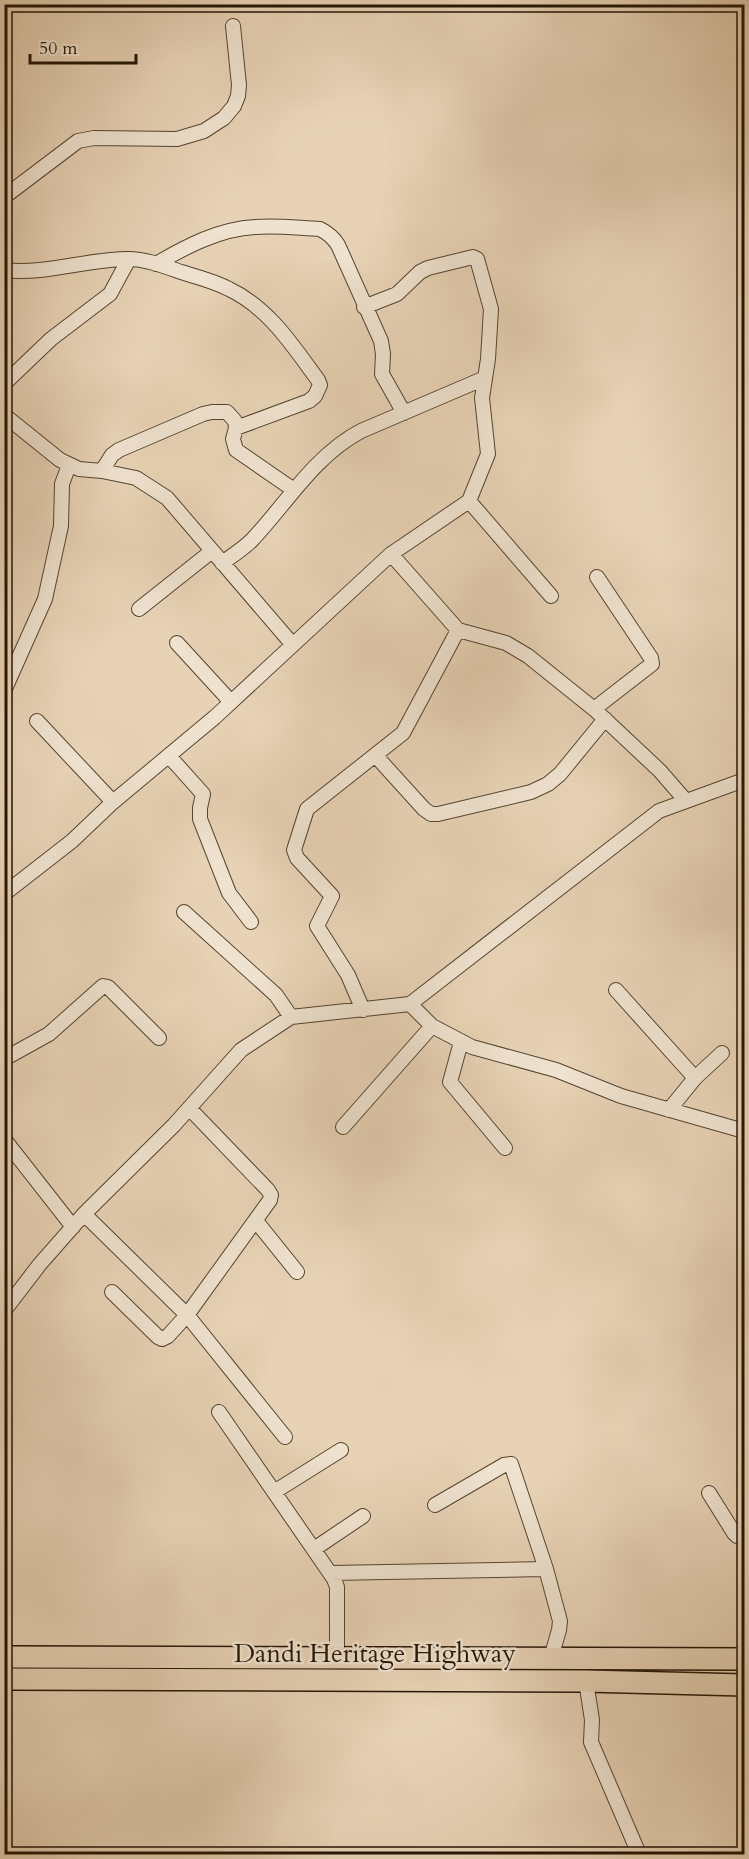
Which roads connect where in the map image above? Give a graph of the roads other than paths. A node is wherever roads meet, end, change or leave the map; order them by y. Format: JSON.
{"nodes":[{"id":1,"x":233,"y":26,"type":"dead end"},
{"id":2,"x":4,"y":197,"type":"edge"},
{"id":3,"x":129,"y":259,"type":"junction"},
{"id":4,"x":156,"y":264,"type":"junction"},
{"id":5,"x":4,"y":270,"type":"edge"},
{"id":6,"x":364,"y":307,"type":"junction"},
{"id":7,"x":485,"y":378,"type":"junction"},
{"id":8,"x":4,"y":384,"type":"edge"},
{"id":9,"x":404,"y":413,"type":"junction"},
{"id":10,"x":4,"y":415,"type":"edge"},
{"id":11,"x":236,"y":428,"type":"junction"},
{"id":12,"x":69,"y":465,"type":"junction"},
{"id":13,"x":102,"y":471,"type":"junction"},
{"id":14,"x":294,"y":490,"type":"junction"},
{"id":15,"x":468,"y":501,"type":"junction"},
{"id":16,"x":212,"y":551,"type":"junction"},
{"id":17,"x":392,"y":554,"type":"junction"},
{"id":18,"x":222,"y":563,"type":"junction"},
{"id":19,"x":597,"y":577,"type":"dead end"},
{"id":20,"x":551,"y":596,"type":"dead end"},
{"id":21,"x":139,"y":609,"type":"dead end"},
{"id":22,"x":458,"y":630,"type":"junction"},
{"id":23,"x":177,"y":643,"type":"dead end"},
{"id":24,"x":293,"y":645,"type":"junction"},
{"id":25,"x":4,"y":691,"type":"edge"},
{"id":26,"x":231,"y":702,"type":"junction"},
{"id":27,"x":594,"y":709,"type":"junction"},
{"id":28,"x":604,"y":719,"type":"junction"},
{"id":29,"x":37,"y":721,"type":"dead end"},
{"id":30,"x":375,"y":755,"type":"junction"},
{"id":31,"x":169,"y":756,"type":"junction"},
{"id":32,"x":744,"y":780,"type":"edge"},
{"id":33,"x":686,"y":801,"type":"junction"},
{"id":34,"x":113,"y":802,"type":"junction"},
{"id":35,"x":4,"y":894,"type":"edge"},
{"id":36,"x":184,"y":912,"type":"dead end"},
{"id":37,"x":251,"y":922,"type":"dead end"},
{"id":38,"x":616,"y":990,"type":"dead end"},
{"id":39,"x":410,"y":1004,"type":"junction"},
{"id":40,"x":363,"y":1010,"type":"junction"},
{"id":41,"x":291,"y":1017,"type":"junction"},
{"id":42,"x":432,"y":1026,"type":"junction"},
{"id":43,"x":159,"y":1038,"type":"dead end"},
{"id":44,"x":461,"y":1042,"type":"junction"},
{"id":45,"x":722,"y":1053,"type":"dead end"},
{"id":46,"x":4,"y":1059,"type":"edge"},
{"id":47,"x":695,"y":1078,"type":"junction"},
{"id":48,"x":189,"y":1108,"type":"junction"},
{"id":49,"x":669,"y":1110,"type":"junction"},
{"id":50,"x":343,"y":1127,"type":"dead end"},
{"id":51,"x":744,"y":1131,"type":"edge"},
{"id":52,"x":4,"y":1139,"type":"edge"},
{"id":53,"x":505,"y":1148,"type":"dead end"},
{"id":54,"x":84,"y":1214,"type":"junction"},
{"id":55,"x":256,"y":1221,"type":"junction"},
{"id":56,"x":73,"y":1227,"type":"junction"},
{"id":57,"x":297,"y":1272,"type":"dead end"},
{"id":58,"x":112,"y":1292,"type":"dead end"},
{"id":59,"x":4,"y":1311,"type":"edge"},
{"id":60,"x":186,"y":1315,"type":"junction"},
{"id":61,"x":219,"y":1412,"type":"dead end"},
{"id":62,"x":285,"y":1437,"type":"dead end"},
{"id":63,"x":341,"y":1450,"type":"dead end"},
{"id":64,"x":274,"y":1492,"type":"junction"},
{"id":65,"x":709,"y":1493,"type":"dead end"},
{"id":66,"x":435,"y":1505,"type":"dead end"},
{"id":67,"x":363,"y":1516,"type":"dead end"},
{"id":68,"x":744,"y":1534,"type":"edge"},
{"id":69,"x":314,"y":1549,"type":"junction"},
{"id":70,"x":546,"y":1569,"type":"junction"},
{"id":71,"x":331,"y":1574,"type":"junction"},
{"id":72,"x":4,"y":1657,"type":"edge"},
{"id":73,"x":337,"y":1658,"type":"junction"},
{"id":74,"x":551,"y":1658,"type":"junction"},
{"id":75,"x":744,"y":1659,"type":"edge"},
{"id":76,"x":4,"y":1679,"type":"edge"},
{"id":77,"x":586,"y":1681,"type":"junction"},
{"id":78,"x":744,"y":1685,"type":"edge"},
{"id":79,"x":639,"y":1854,"type":"edge"}],
"edges":[{"from":1,"to":2,"type":"street"},
{"from":3,"to":4,"type":"street"},
{"from":3,"to":5,"type":"street"},
{"from":3,"to":8,"type":"street"},
{"from":4,"to":6,"type":"street"},
{"from":4,"to":11,"type":"street"},
{"from":6,"to":7,"type":"street"},
{"from":6,"to":9,"type":"street"},
{"from":7,"to":9,"type":"street"},
{"from":7,"to":15,"type":"street"},
{"from":9,"to":14,"type":"street"},
{"from":10,"to":12,"type":"street"},
{"from":11,"to":13,"type":"street"},
{"from":11,"to":14,"type":"street"},
{"from":12,"to":13,"type":"street"},
{"from":12,"to":25,"type":"street"},
{"from":13,"to":16,"type":"street"},
{"from":14,"to":18,"type":"street"},
{"from":15,"to":17,"type":"street"},
{"from":15,"to":20,"type":"street"},
{"from":16,"to":18,"type":"street"},
{"from":16,"to":21,"type":"street"},
{"from":17,"to":22,"type":"street"},
{"from":17,"to":24,"type":"street"},
{"from":18,"to":24,"type":"street"},
{"from":19,"to":27,"type":"street"},
{"from":22,"to":27,"type":"street"},
{"from":22,"to":30,"type":"street"},
{"from":23,"to":26,"type":"street"},
{"from":24,"to":26,"type":"street"},
{"from":26,"to":31,"type":"street"},
{"from":27,"to":28,"type":"street"},
{"from":28,"to":30,"type":"street"},
{"from":28,"to":33,"type":"street"},
{"from":29,"to":34,"type":"street"},
{"from":30,"to":40,"type":"street"},
{"from":31,"to":34,"type":"street"},
{"from":31,"to":37,"type":"street"},
{"from":32,"to":33,"type":"street"},
{"from":33,"to":39,"type":"street"},
{"from":34,"to":35,"type":"street"},
{"from":36,"to":41,"type":"street"},
{"from":38,"to":47,"type":"street"},
{"from":39,"to":40,"type":"street"},
{"from":39,"to":42,"type":"street"},
{"from":40,"to":41,"type":"street"},
{"from":41,"to":48,"type":"street"},
{"from":42,"to":44,"type":"street"},
{"from":42,"to":50,"type":"street"},
{"from":43,"to":46,"type":"street"},
{"from":44,"to":49,"type":"street"},
{"from":44,"to":53,"type":"street"},
{"from":45,"to":47,"type":"street"},
{"from":47,"to":49,"type":"street"},
{"from":48,"to":54,"type":"street"},
{"from":48,"to":55,"type":"street"},
{"from":49,"to":51,"type":"street"},
{"from":52,"to":56,"type":"street"},
{"from":54,"to":56,"type":"street"},
{"from":54,"to":60,"type":"street"},
{"from":55,"to":57,"type":"street"},
{"from":55,"to":60,"type":"street"},
{"from":56,"to":59,"type":"street"},
{"from":58,"to":60,"type":"street"},
{"from":60,"to":62,"type":"street"},
{"from":61,"to":64,"type":"street"},
{"from":63,"to":64,"type":"street"},
{"from":64,"to":69,"type":"street"},
{"from":65,"to":68,"type":"street"},
{"from":66,"to":70,"type":"street"},
{"from":67,"to":69,"type":"street"},
{"from":69,"to":71,"type":"street"},
{"from":70,"to":71,"type":"street"},
{"from":70,"to":74,"type":"street"},
{"from":71,"to":73,"type":"street"},
{"from":72,"to":73,"type":"highway","name":"Dandi Heritage Highway"},
{"from":73,"to":74,"type":"highway","name":"Dandi Heritage Highway"},
{"from":74,"to":75,"type":"highway","name":"Dandi Heritage Highway"},
{"from":76,"to":77,"type":"highway","name":"Dandi Heritage Highway"},
{"from":77,"to":78,"type":"highway","name":"Dandi Heritage Highway"},
{"from":77,"to":79,"type":"street"}]}
